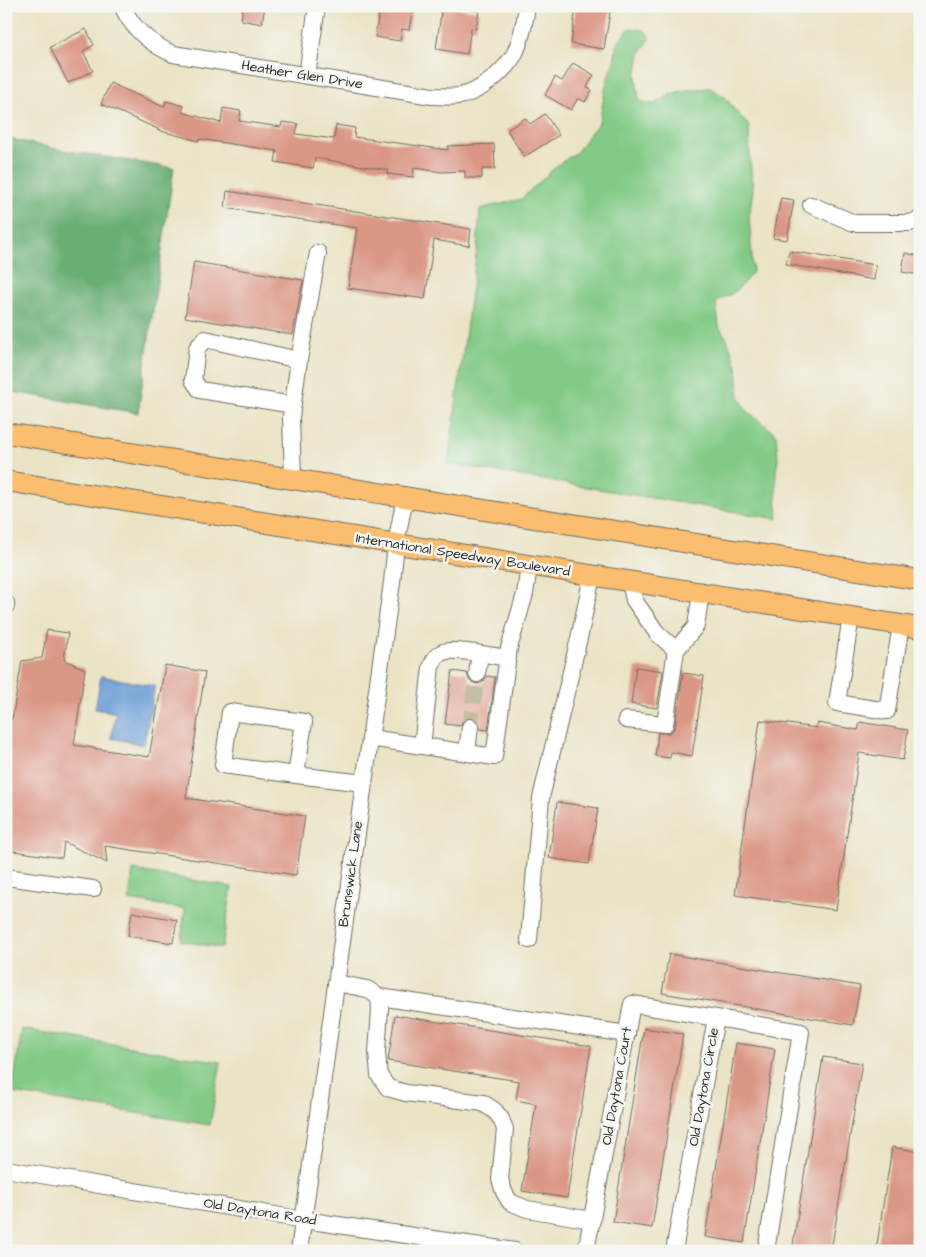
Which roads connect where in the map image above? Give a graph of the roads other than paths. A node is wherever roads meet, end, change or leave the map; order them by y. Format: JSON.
{"nodes":[{"id":1,"x":123,"y":6,"type":"edge"},
{"id":2,"x":317,"y":6,"type":"edge"},
{"id":3,"x":527,"y":6,"type":"edge"},
{"id":4,"x":307,"y":76,"type":"junction"},
{"id":5,"x":811,"y":205,"type":"dead end"},
{"id":6,"x":920,"y":219,"type":"edge"},
{"id":7,"x":318,"y":253,"type":"dead end"},
{"id":8,"x":299,"y":360,"type":"junction"},
{"id":9,"x":293,"y":404,"type":"junction"},
{"id":10,"x":6,"y":433,"type":"edge"},
{"id":11,"x":293,"y":478,"type":"junction"},
{"id":12,"x":6,"y":481,"type":"edge"},
{"id":13,"x":405,"y":497,"type":"junction"},
{"id":14,"x":396,"y":544,"type":"junction"},
{"id":15,"x":529,"y":566,"type":"junction"},
{"id":16,"x":592,"y":576,"type":"junction"},
{"id":17,"x":920,"y":580,"type":"edge"},
{"id":18,"x":630,"y":582,"type":"junction"},
{"id":19,"x":701,"y":593,"type":"junction"},
{"id":20,"x":850,"y":617,"type":"junction"},
{"id":21,"x":910,"y":627,"type":"edge"},
{"id":22,"x":676,"y":650,"type":"junction"},
{"id":23,"x":480,"y":654,"type":"junction"},
{"id":24,"x":508,"y":658,"type":"junction"},
{"id":25,"x":477,"y":674,"type":"tunnel mouth"},
{"id":26,"x":626,"y":720,"type":"dead end"},
{"id":27,"x":470,"y":727,"type":"tunnel mouth"},
{"id":28,"x":370,"y":738,"type":"junction"},
{"id":29,"x":422,"y":746,"type":"junction"},
{"id":30,"x":467,"y":752,"type":"junction"},
{"id":31,"x":296,"y":775,"type":"junction"},
{"id":32,"x":364,"y":783,"type":"junction"},
{"id":33,"x":6,"y":877,"type":"edge"},
{"id":34,"x":93,"y":889,"type":"dead end"},
{"id":35,"x":530,"y":940,"type":"dead end"},
{"id":36,"x":336,"y":983,"type":"junction"},
{"id":37,"x":378,"y":997,"type":"junction"},
{"id":38,"x":716,"y":1018,"type":"junction"},
{"id":39,"x":627,"y":1034,"type":"junction"},
{"id":40,"x":6,"y":1170,"type":"edge"},
{"id":41,"x":304,"y":1220,"type":"junction"},
{"id":42,"x":592,"y":1220,"type":"junction"},
{"id":43,"x":505,"y":1250,"type":"edge"},
{"id":44,"x":299,"y":1251,"type":"edge"},
{"id":45,"x":586,"y":1251,"type":"edge"},
{"id":46,"x":674,"y":1251,"type":"edge"},
{"id":47,"x":766,"y":1251,"type":"edge"}],
"edges":[{"from":1,"to":4,"type":"street","name":"Heather Glen Drive"},
{"from":2,"to":4,"type":"street"},
{"from":3,"to":4,"type":"street","name":"Heather Glen Drive"},
{"from":5,"to":6,"type":"street"},
{"from":7,"to":8,"type":"street"},
{"from":8,"to":9,"type":"street"},
{"from":8,"to":9,"type":"street"},
{"from":9,"to":11,"type":"street"},
{"from":10,"to":11,"type":"main road"},
{"from":11,"to":13,"type":"main road"},
{"from":12,"to":14,"type":"main road","name":"International Speedway Boulevard"},
{"from":13,"to":14,"type":"street","name":"Brunswick Lane"},
{"from":13,"to":17,"type":"main road"},
{"from":14,"to":15,"type":"main road","name":"International Speedway Boulevard"},
{"from":14,"to":28,"type":"street","name":"Brunswick Lane"},
{"from":15,"to":16,"type":"main road","name":"International Speedway Boulevard"},
{"from":15,"to":24,"type":"street"},
{"from":16,"to":18,"type":"main road","name":"International Speedway Boulevard"},
{"from":16,"to":35,"type":"street"},
{"from":18,"to":19,"type":"main road","name":"International Speedway Boulevard"},
{"from":18,"to":22,"type":"street"},
{"from":19,"to":20,"type":"main road","name":"International Speedway Boulevard"},
{"from":19,"to":22,"type":"street"},
{"from":20,"to":21,"type":"main road","name":"International Speedway Boulevard"},
{"from":20,"to":21,"type":"street"},
{"from":22,"to":26,"type":"street"},
{"from":23,"to":24,"type":"street"},
{"from":23,"to":25,"type":"street"},
{"from":23,"to":29,"type":"street"},
{"from":24,"to":30,"type":"street"},
{"from":27,"to":30,"type":"street"},
{"from":28,"to":29,"type":"street"},
{"from":28,"to":32,"type":"street","name":"Brunswick Lane"},
{"from":29,"to":30,"type":"street"},
{"from":31,"to":31,"type":"street"},
{"from":31,"to":32,"type":"street"},
{"from":32,"to":36,"type":"street","name":"Brunswick Lane"},
{"from":33,"to":34,"type":"street"},
{"from":36,"to":37,"type":"street"},
{"from":36,"to":41,"type":"street","name":"Brunswick Lane"},
{"from":37,"to":39,"type":"street"},
{"from":37,"to":42,"type":"street"},
{"from":38,"to":39,"type":"street","name":"Old Daytona Court"},
{"from":38,"to":46,"type":"street","name":"Old Daytona Circle"},
{"from":38,"to":47,"type":"street","name":"Old Daytona Circle"},
{"from":39,"to":42,"type":"street","name":"Old Daytona Court"},
{"from":40,"to":41,"type":"street","name":"Old Daytona Road"},
{"from":41,"to":43,"type":"street","name":"Old Daytona Road"},
{"from":41,"to":44,"type":"street","name":"Brunswick Lane"},
{"from":42,"to":45,"type":"street","name":"Old Daytona Court"}]}
